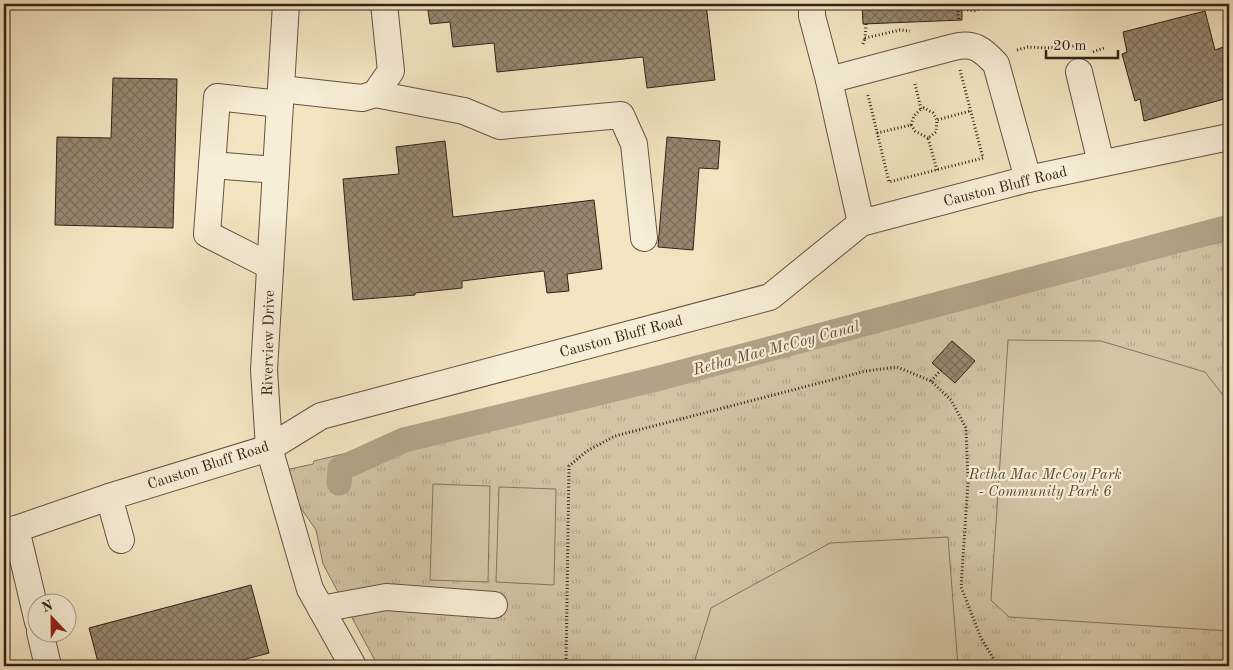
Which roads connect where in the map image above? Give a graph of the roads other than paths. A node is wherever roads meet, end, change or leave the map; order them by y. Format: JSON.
{"nodes":[{"id":1,"x":286,"y":4,"type":"edge"},
{"id":2,"x":384,"y":4,"type":"edge"},
{"id":3,"x":812,"y":4,"type":"edge"},
{"id":4,"x":1079,"y":72,"type":"dead end"},
{"id":5,"x":829,"y":80,"type":"junction"},
{"id":6,"x":375,"y":94,"type":"junction"},
{"id":7,"x":280,"y":97,"type":"junction"},
{"id":8,"x":1229,"y":137,"type":"edge"},
{"id":9,"x":1101,"y":164,"type":"junction"},
{"id":10,"x":212,"y":165,"type":"junction"},
{"id":11,"x":276,"y":170,"type":"junction"},
{"id":12,"x":1028,"y":179,"type":"junction"},
{"id":13,"x":861,"y":223,"type":"junction"},
{"id":14,"x":644,"y":238,"type":"dead end"},
{"id":15,"x":270,"y":266,"type":"junction"},
{"id":16,"x":269,"y":448,"type":"junction"},
{"id":17,"x":109,"y":497,"type":"junction"},
{"id":18,"x":10,"y":530,"type":"edge"},
{"id":19,"x":121,"y":540,"type":"dead end"},
{"id":20,"x":29,"y":592,"type":"edge"},
{"id":21,"x":494,"y":605,"type":"dead end"},
{"id":22,"x":321,"y":609,"type":"junction"},
{"id":23,"x":42,"y":642,"type":"edge"},
{"id":24,"x":48,"y":666,"type":"edge"},
{"id":25,"x":353,"y":666,"type":"edge"}],
"edges":[{"from":1,"to":7,"type":"street","name":"Riverview Drive"},
{"from":2,"to":6,"type":"street"},
{"from":3,"to":5,"type":"street"},
{"from":4,"to":9,"type":"street"},
{"from":5,"to":12,"type":"street"},
{"from":5,"to":13,"type":"street"},
{"from":6,"to":7,"type":"street"},
{"from":6,"to":14,"type":"street"},
{"from":7,"to":10,"type":"street"},
{"from":7,"to":11,"type":"street","name":"Riverview Drive"},
{"from":8,"to":9,"type":"street","name":"Causton Bluff Road"},
{"from":9,"to":12,"type":"street","name":"Causton Bluff Road"},
{"from":10,"to":11,"type":"street"},
{"from":10,"to":15,"type":"street"},
{"from":11,"to":15,"type":"street","name":"Riverview Drive"},
{"from":12,"to":13,"type":"street","name":"Causton Bluff Road"},
{"from":13,"to":16,"type":"street","name":"Causton Bluff Road"},
{"from":15,"to":16,"type":"street","name":"Riverview Drive"},
{"from":16,"to":17,"type":"street","name":"Causton Bluff Road"},
{"from":16,"to":22,"type":"street","name":"Riverview Drive"},
{"from":17,"to":18,"type":"street","name":"Causton Bluff Road"},
{"from":17,"to":19,"type":"street"},
{"from":18,"to":20,"type":"street"},
{"from":21,"to":22,"type":"street"},
{"from":22,"to":25,"type":"street","name":"Riverview Drive"},
{"from":23,"to":24,"type":"street"}]}
